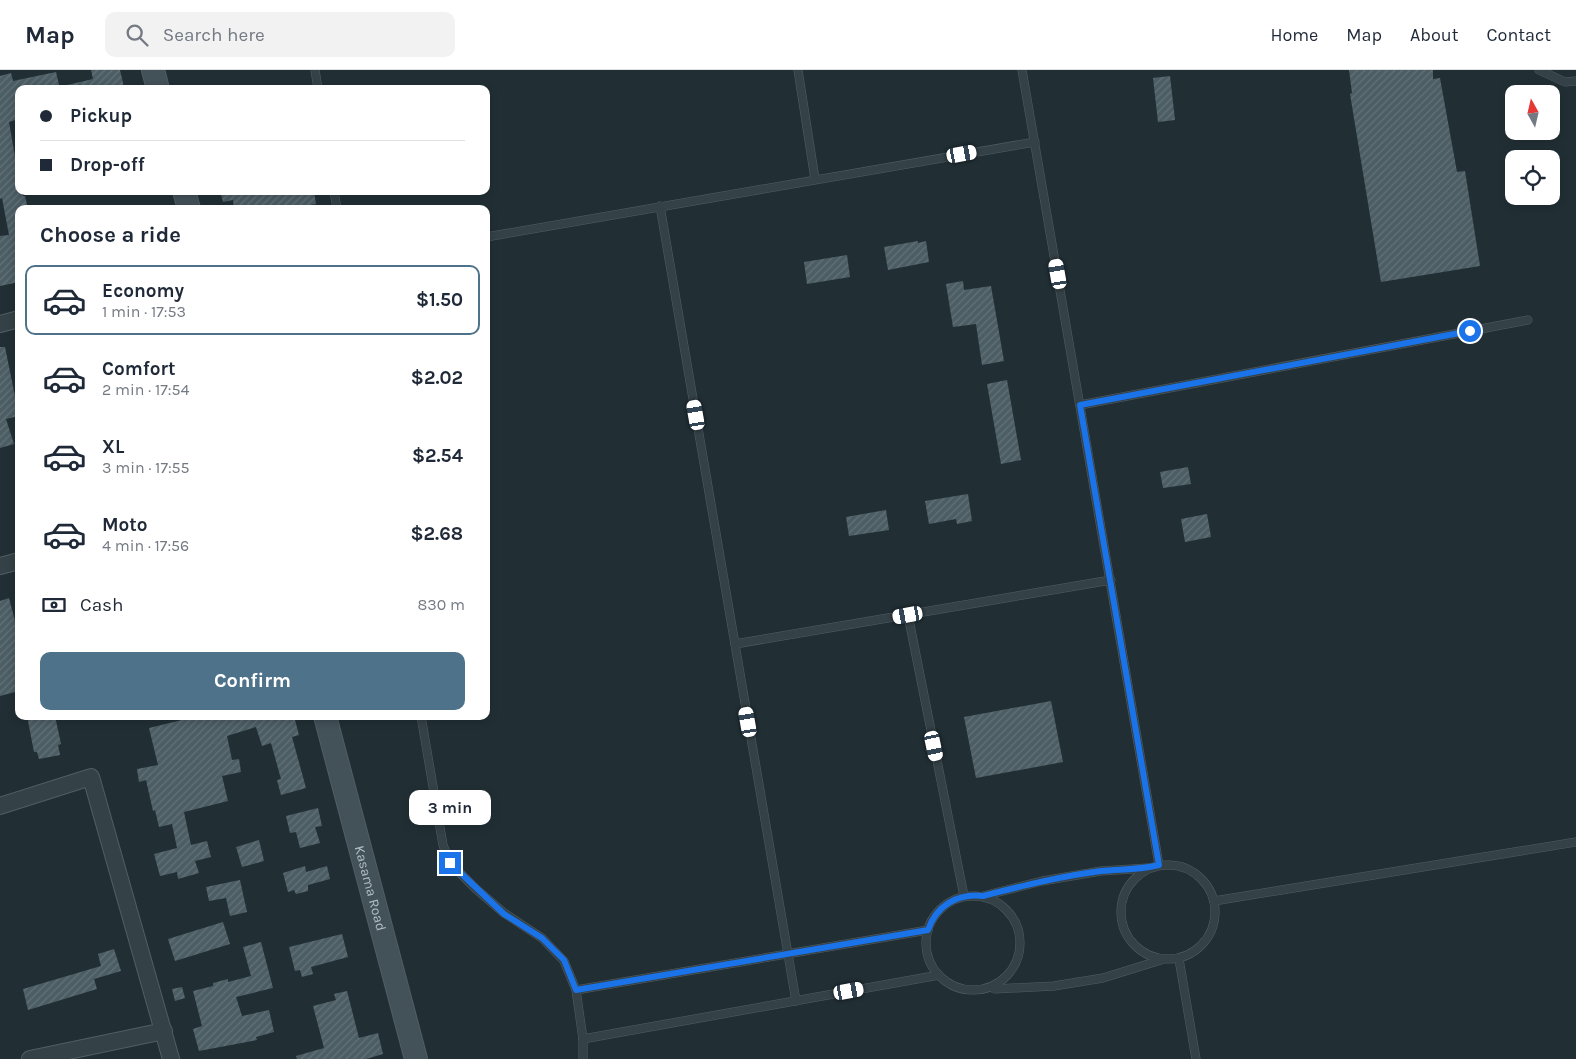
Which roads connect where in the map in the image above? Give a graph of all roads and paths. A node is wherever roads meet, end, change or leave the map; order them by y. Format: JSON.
{"nodes":[{"id":1,"x":153,"y":70,"type":"edge"},
{"id":2,"x":315,"y":70,"type":"edge"},
{"id":3,"x":798,"y":70,"type":"edge"},
{"id":4,"x":1022,"y":70,"type":"edge"},
{"id":5,"x":1539,"y":70,"type":"edge"},
{"id":6,"x":1576,"y":81,"type":"edge"},
{"id":7,"x":157,"y":85,"type":"edge"},
{"id":8,"x":317,"y":85,"type":"edge"},
{"id":9,"x":1035,"y":142,"type":"junction"},
{"id":10,"x":815,"y":179,"type":"junction"},
{"id":11,"x":660,"y":206,"type":"junction"},
{"id":12,"x":490,"y":236,"type":"edge"},
{"id":13,"x":1528,"y":320,"type":"dead end"},
{"id":14,"x":15,"y":321,"type":"edge"},
{"id":15,"x":0,"y":324,"type":"edge"},
{"id":16,"x":1080,"y":405,"type":"junction"},
{"id":17,"x":15,"y":562,"type":"edge"},
{"id":18,"x":0,"y":566,"type":"edge"},
{"id":19,"x":1111,"y":580,"type":"junction"},
{"id":20,"x":908,"y":615,"type":"junction"},
{"id":21,"x":735,"y":644,"type":"junction"},
{"id":22,"x":326,"y":720,"type":"edge"},
{"id":23,"x":421,"y":720,"type":"edge"},
{"id":24,"x":0,"y":806,"type":"edge"},
{"id":25,"x":1576,"y":842,"type":"edge"},
{"id":26,"x":1159,"y":865,"type":"junction"},
{"id":27,"x":1150,"y":868,"type":"junction"},
{"id":28,"x":964,"y":896,"type":"junction"},
{"id":29,"x":983,"y":896,"type":"junction"},
{"id":30,"x":1214,"y":901,"type":"junction"},
{"id":31,"x":928,"y":930,"type":"junction"},
{"id":32,"x":788,"y":954,"type":"junction"},
{"id":33,"x":1179,"y":959,"type":"junction"},
{"id":34,"x":1160,"y":960,"type":"junction"},
{"id":35,"x":939,"y":976,"type":"junction"},
{"id":36,"x":990,"y":989,"type":"junction"},
{"id":37,"x":576,"y":990,"type":"junction"},
{"id":38,"x":796,"y":1001,"type":"junction"},
{"id":39,"x":164,"y":1030,"type":"junction"},
{"id":40,"x":583,"y":1039,"type":"junction"},
{"id":41,"x":30,"y":1059,"type":"edge"},
{"id":42,"x":171,"y":1059,"type":"edge"},
{"id":43,"x":416,"y":1059,"type":"edge"},
{"id":44,"x":584,"y":1059,"type":"edge"},
{"id":45,"x":1196,"y":1059,"type":"edge"}],
"edges":[{"from":1,"to":7,"type":"street"},
{"from":2,"to":8,"type":"lane"},
{"from":3,"to":10,"type":"lane"},
{"from":4,"to":9,"type":"lane"},
{"from":5,"to":6,"type":"lane"},
{"from":9,"to":10,"type":"lane"},
{"from":9,"to":16,"type":"lane"},
{"from":10,"to":11,"type":"lane"},
{"from":11,"to":12,"type":"lane"},
{"from":11,"to":21,"type":"lane"},
{"from":13,"to":16,"type":"lane"},
{"from":14,"to":15,"type":"street"},
{"from":16,"to":19,"type":"lane"},
{"from":17,"to":18,"type":"street"},
{"from":19,"to":20,"type":"lane"},
{"from":19,"to":26,"type":"lane"},
{"from":20,"to":21,"type":"lane"},
{"from":20,"to":28,"type":"lane"},
{"from":21,"to":32,"type":"lane"},
{"from":22,"to":43,"type":"street","name":"Kasama Road"},
{"from":23,"to":37,"type":"lane"},
{"from":24,"to":39,"type":"street"},
{"from":25,"to":30,"type":"lane"},
{"from":26,"to":27,"type":"lane"},
{"from":26,"to":30,"type":"lane"},
{"from":27,"to":29,"type":"lane"},
{"from":27,"to":34,"type":"lane"},
{"from":28,"to":29,"type":"lane"},
{"from":28,"to":31,"type":"lane"},
{"from":29,"to":36,"type":"lane"},
{"from":30,"to":33,"type":"lane"},
{"from":31,"to":32,"type":"lane"},
{"from":31,"to":35,"type":"lane"},
{"from":32,"to":37,"type":"lane"},
{"from":32,"to":38,"type":"lane"},
{"from":33,"to":34,"type":"lane"},
{"from":33,"to":45,"type":"lane"},
{"from":34,"to":36,"type":"lane"},
{"from":35,"to":36,"type":"lane"},
{"from":35,"to":38,"type":"lane"},
{"from":37,"to":40,"type":"lane"},
{"from":38,"to":40,"type":"lane"},
{"from":39,"to":41,"type":"street"},
{"from":39,"to":42,"type":"street"},
{"from":40,"to":44,"type":"lane"}]}
